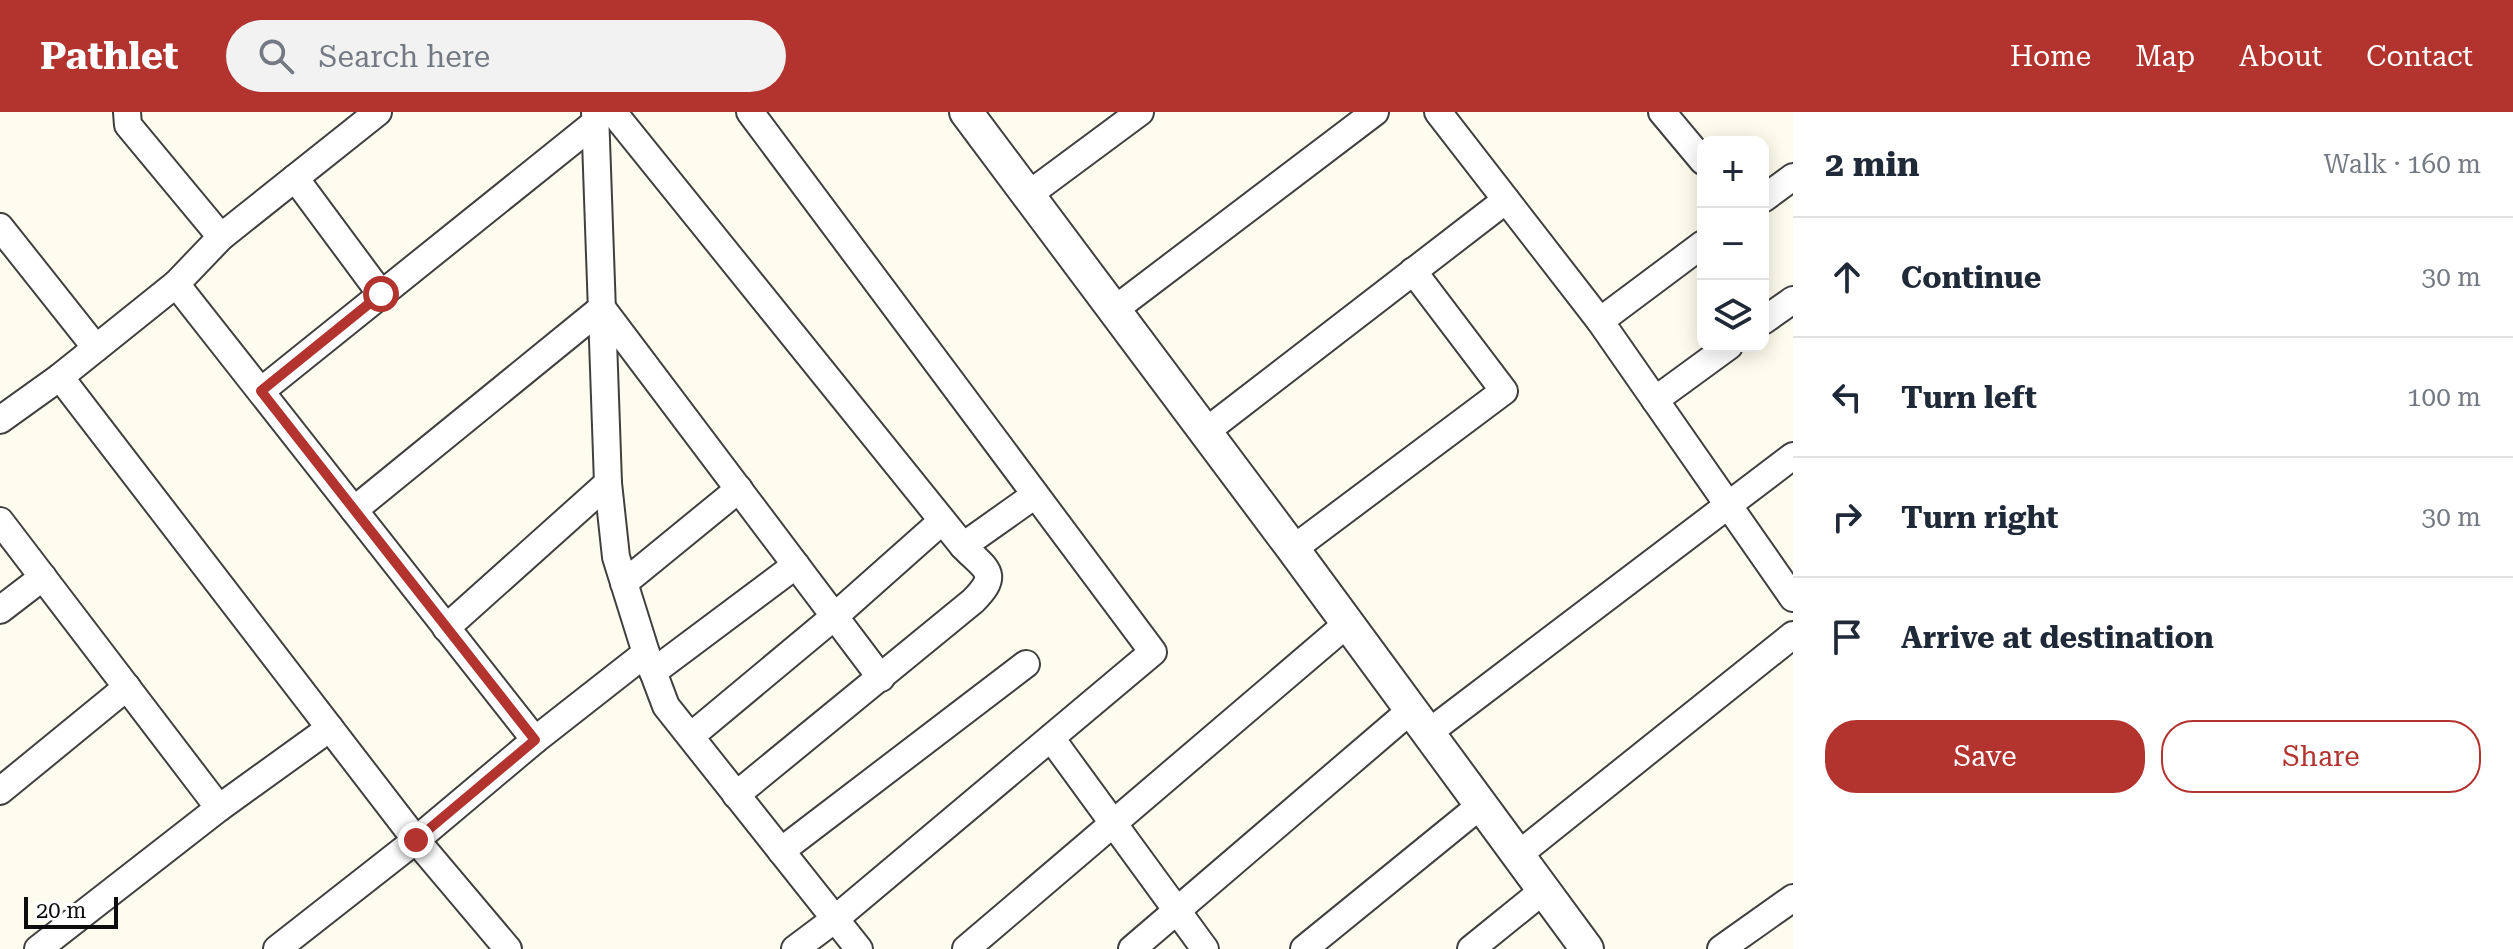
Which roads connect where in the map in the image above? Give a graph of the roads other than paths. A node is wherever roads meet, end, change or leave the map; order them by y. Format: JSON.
{"nodes":[{"id":1,"x":127,"y":112,"type":"edge"},
{"id":2,"x":378,"y":112,"type":"edge"},
{"id":3,"x":750,"y":112,"type":"edge"},
{"id":4,"x":966,"y":112,"type":"edge"},
{"id":5,"x":1140,"y":112,"type":"edge"},
{"id":6,"x":1375,"y":112,"type":"edge"},
{"id":7,"x":1438,"y":112,"type":"edge"},
{"id":8,"x":1662,"y":112,"type":"edge"},
{"id":9,"x":601,"y":115,"type":"edge"},
{"id":10,"x":1697,"y":154,"type":"edge"},
{"id":11,"x":1793,"y":177,"type":"edge"},
{"id":12,"x":295,"y":178,"type":"junction"},
{"id":13,"x":1028,"y":195,"type":"junction"},
{"id":14,"x":1769,"y":195,"type":"edge"},
{"id":15,"x":1506,"y":200,"type":"junction"},
{"id":16,"x":0,"y":227,"type":"edge"},
{"id":17,"x":221,"y":237,"type":"junction"},
{"id":18,"x":1697,"y":248,"type":"edge"},
{"id":19,"x":1413,"y":271,"type":"junction"},
{"id":20,"x":176,"y":284,"type":"junction"},
{"id":21,"x":381,"y":294,"type":"junction"},
{"id":22,"x":1793,"y":300,"type":"edge"},
{"id":23,"x":602,"y":308,"type":"junction"},
{"id":24,"x":1114,"y":310,"type":"junction"},
{"id":25,"x":1769,"y":317,"type":"edge"},
{"id":26,"x":1600,"y":321,"type":"junction"},
{"id":27,"x":96,"y":348,"type":"junction"},
{"id":28,"x":1721,"y":352,"type":"edge"},
{"id":29,"x":60,"y":377,"type":"junction"},
{"id":30,"x":261,"y":391,"type":"junction"},
{"id":31,"x":1655,"y":400,"type":"junction"},
{"id":32,"x":0,"y":420,"type":"edge"},
{"id":33,"x":1205,"y":432,"type":"junction"},
{"id":34,"x":1793,"y":456,"type":"edge"},
{"id":35,"x":608,"y":483,"type":"junction"},
{"id":36,"x":739,"y":489,"type":"junction"},
{"id":37,"x":1035,"y":495,"type":"junction"},
{"id":38,"x":1728,"y":505,"type":"junction"},
{"id":39,"x":354,"y":510,"type":"junction"},
{"id":40,"x":0,"y":521,"type":"edge"},
{"id":41,"x":942,"y":521,"type":"junction"},
{"id":42,"x":963,"y":546,"type":"junction"},
{"id":43,"x":1293,"y":549,"type":"junction"},
{"id":44,"x":796,"y":565,"type":"junction"},
{"id":45,"x":43,"y":577,"type":"junction"},
{"id":46,"x":624,"y":583,"type":"junction"},
{"id":47,"x":1793,"y":598,"type":"edge"},
{"id":48,"x":0,"y":610,"type":"edge"},
{"id":49,"x":835,"y":616,"type":"junction"},
{"id":50,"x":1348,"y":623,"type":"junction"},
{"id":51,"x":446,"y":628,"type":"junction"},
{"id":52,"x":1793,"y":635,"type":"edge"},
{"id":53,"x":649,"y":662,"type":"junction"},
{"id":54,"x":1026,"y":664,"type":"dead end"},
{"id":55,"x":881,"y":678,"type":"junction"},
{"id":56,"x":127,"y":687,"type":"junction"},
{"id":57,"x":1420,"y":721,"type":"junction"},
{"id":58,"x":330,"y":728,"type":"junction"},
{"id":59,"x":691,"y":736,"type":"junction"},
{"id":60,"x":1051,"y":738,"type":"junction"},
{"id":61,"x":535,"y":740,"type":"junction"},
{"id":62,"x":0,"y":791,"type":"edge"},
{"id":63,"x":736,"y":795,"type":"junction"},
{"id":64,"x":1481,"y":805,"type":"junction"},
{"id":65,"x":219,"y":808,"type":"junction"},
{"id":66,"x":1113,"y":823,"type":"junction"},
{"id":67,"x":416,"y":840,"type":"junction"},
{"id":68,"x":781,"y":851,"type":"junction"},
{"id":69,"x":1518,"y":855,"type":"junction"},
{"id":70,"x":1544,"y":890,"type":"junction"},
{"id":71,"x":1793,"y":898,"type":"edge"},
{"id":72,"x":1176,"y":912,"type":"junction"},
{"id":73,"x":835,"y":919,"type":"junction"},
{"id":74,"x":38,"y":949,"type":"edge"},
{"id":75,"x":277,"y":949,"type":"edge"},
{"id":76,"x":508,"y":949,"type":"edge"},
{"id":77,"x":795,"y":949,"type":"edge"},
{"id":78,"x":859,"y":949,"type":"edge"},
{"id":79,"x":966,"y":949,"type":"edge"},
{"id":80,"x":1132,"y":949,"type":"edge"},
{"id":81,"x":1205,"y":949,"type":"edge"},
{"id":82,"x":1304,"y":949,"type":"edge"},
{"id":83,"x":1471,"y":949,"type":"edge"},
{"id":84,"x":1587,"y":949,"type":"edge"},
{"id":85,"x":1721,"y":949,"type":"edge"}],
"edges":[{"from":1,"to":17,"type":"street"},
{"from":2,"to":12,"type":"street"},
{"from":3,"to":37,"type":"street"},
{"from":4,"to":13,"type":"street"},
{"from":5,"to":13,"type":"street"},
{"from":6,"to":24,"type":"street"},
{"from":7,"to":15,"type":"street"},
{"from":8,"to":10,"type":"street"},
{"from":9,"to":21,"type":"street"},
{"from":9,"to":23,"type":"street"},
{"from":9,"to":41,"type":"street"},
{"from":11,"to":14,"type":"street"},
{"from":12,"to":17,"type":"street"},
{"from":12,"to":21,"type":"street"},
{"from":13,"to":24,"type":"street"},
{"from":15,"to":19,"type":"street"},
{"from":15,"to":26,"type":"street"},
{"from":16,"to":27,"type":"street"},
{"from":17,"to":20,"type":"street"},
{"from":18,"to":26,"type":"street"},
{"from":19,"to":33,"type":"street"},
{"from":19,"to":43,"type":"street"},
{"from":20,"to":27,"type":"street"},
{"from":20,"to":30,"type":"street"},
{"from":21,"to":30,"type":"street"},
{"from":22,"to":25,"type":"street"},
{"from":23,"to":35,"type":"street"},
{"from":23,"to":36,"type":"street"},
{"from":23,"to":39,"type":"street"},
{"from":24,"to":33,"type":"street"},
{"from":26,"to":31,"type":"street"},
{"from":27,"to":29,"type":"street"},
{"from":28,"to":31,"type":"street"},
{"from":29,"to":32,"type":"street"},
{"from":29,"to":58,"type":"street"},
{"from":30,"to":39,"type":"street"},
{"from":31,"to":38,"type":"street"},
{"from":33,"to":43,"type":"street"},
{"from":34,"to":38,"type":"street"},
{"from":35,"to":46,"type":"street"},
{"from":35,"to":51,"type":"street"},
{"from":36,"to":44,"type":"street"},
{"from":36,"to":46,"type":"street"},
{"from":37,"to":42,"type":"street"},
{"from":37,"to":60,"type":"street"},
{"from":38,"to":47,"type":"street"},
{"from":38,"to":57,"type":"street"},
{"from":39,"to":51,"type":"street"},
{"from":40,"to":45,"type":"street"},
{"from":41,"to":42,"type":"street"},
{"from":41,"to":49,"type":"street"},
{"from":42,"to":55,"type":"street"},
{"from":43,"to":50,"type":"street"},
{"from":44,"to":49,"type":"street"},
{"from":44,"to":53,"type":"street"},
{"from":45,"to":48,"type":"street"},
{"from":45,"to":56,"type":"street"},
{"from":46,"to":53,"type":"street"},
{"from":49,"to":55,"type":"street"},
{"from":49,"to":59,"type":"street"},
{"from":50,"to":57,"type":"street"},
{"from":50,"to":66,"type":"street"},
{"from":51,"to":61,"type":"street"},
{"from":52,"to":69,"type":"street"},
{"from":53,"to":59,"type":"street"},
{"from":53,"to":61,"type":"street"},
{"from":54,"to":68,"type":"street"},
{"from":55,"to":63,"type":"street"},
{"from":56,"to":62,"type":"street"},
{"from":56,"to":65,"type":"street"},
{"from":57,"to":64,"type":"street"},
{"from":57,"to":72,"type":"street"},
{"from":58,"to":65,"type":"street"},
{"from":58,"to":67,"type":"street"},
{"from":59,"to":63,"type":"street"},
{"from":60,"to":66,"type":"street"},
{"from":60,"to":73,"type":"street"},
{"from":61,"to":67,"type":"street"},
{"from":63,"to":68,"type":"street"},
{"from":64,"to":69,"type":"street"},
{"from":64,"to":82,"type":"street"},
{"from":65,"to":74,"type":"street"},
{"from":66,"to":72,"type":"street"},
{"from":66,"to":79,"type":"street"},
{"from":67,"to":75,"type":"street"},
{"from":67,"to":76,"type":"street"},
{"from":68,"to":73,"type":"street"},
{"from":69,"to":70,"type":"street"},
{"from":70,"to":83,"type":"street"},
{"from":70,"to":84,"type":"street"},
{"from":71,"to":85,"type":"street"},
{"from":72,"to":80,"type":"street"},
{"from":72,"to":81,"type":"street"},
{"from":73,"to":77,"type":"street"},
{"from":73,"to":78,"type":"street"}]}
